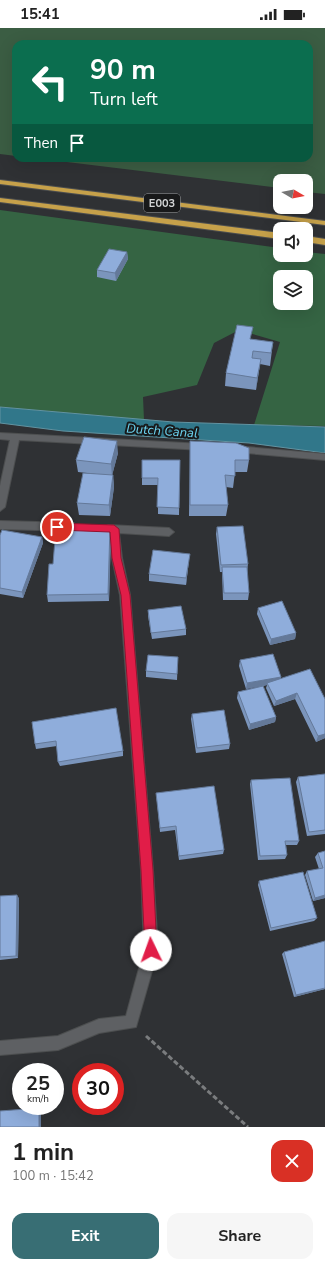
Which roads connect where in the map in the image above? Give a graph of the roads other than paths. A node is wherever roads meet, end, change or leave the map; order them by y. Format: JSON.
{"nodes":[{"id":1,"x":0,"y":182,"type":"edge"},
{"id":2,"x":0,"y":200,"type":"edge"},
{"id":3,"x":325,"y":224,"type":"edge"},
{"id":4,"x":273,"y":235,"type":"edge"},
{"id":5,"x":313,"y":240,"type":"edge"},
{"id":6,"x":325,"y":242,"type":"edge"},
{"id":7,"x":0,"y":436,"type":"edge"},
{"id":8,"x":15,"y":437,"type":"junction"},
{"id":9,"x":325,"y":457,"type":"edge"},
{"id":10,"x":0,"y":508,"type":"edge"},
{"id":11,"x":0,"y":525,"type":"edge"},
{"id":12,"x":84,"y":528,"type":"edge"},
{"id":13,"x":99,"y":528,"type":"edge"},
{"id":14,"x":114,"y":529,"type":"junction"},
{"id":15,"x":169,"y":532,"type":"dead end"},
{"id":16,"x":0,"y":1048,"type":"edge"}],
"edges":[{"from":1,"to":3,"type":"highway","number":"E003"},
{"from":2,"to":4,"type":"highway","number":"E003"},
{"from":5,"to":6,"type":"highway"},
{"from":7,"to":8,"type":"street"},
{"from":8,"to":9,"type":"street"},
{"from":8,"to":10,"type":"street"},
{"from":11,"to":12,"type":"street"},
{"from":13,"to":14,"type":"street"},
{"from":14,"to":15,"type":"street"},
{"from":14,"to":16,"type":"street"}]}
